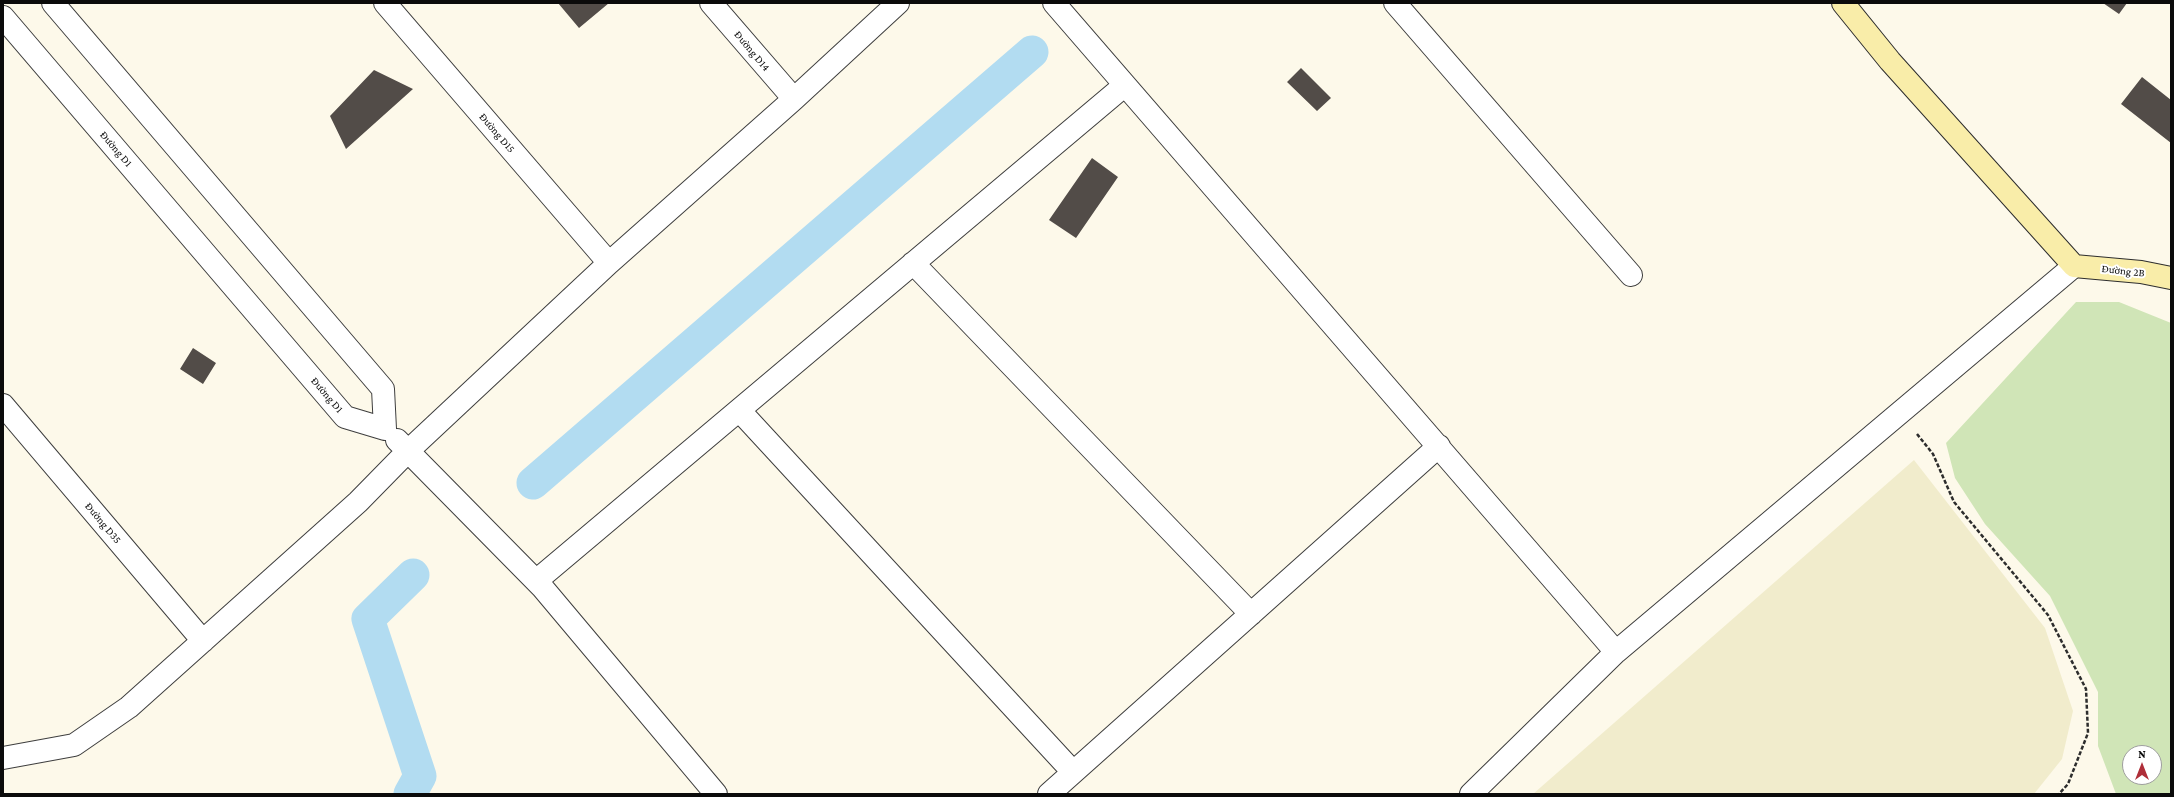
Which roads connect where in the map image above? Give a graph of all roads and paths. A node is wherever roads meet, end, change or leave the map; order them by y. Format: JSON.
{"nodes":[{"id":1,"x":53,"y":3,"type":"edge"},
{"id":2,"x":385,"y":3,"type":"edge"},
{"id":3,"x":711,"y":3,"type":"edge"},
{"id":4,"x":898,"y":3,"type":"edge"},
{"id":5,"x":1054,"y":3,"type":"edge"},
{"id":6,"x":1394,"y":3,"type":"edge"},
{"id":7,"x":1843,"y":3,"type":"edge"},
{"id":8,"x":3,"y":18,"type":"edge"},
{"id":9,"x":1125,"y":85,"type":"junction"},
{"id":10,"x":794,"y":99,"type":"junction"},
{"id":11,"x":608,"y":263,"type":"junction"},
{"id":12,"x":913,"y":263,"type":"junction"},
{"id":13,"x":2074,"y":266,"type":"junction"},
{"id":14,"x":1631,"y":276,"type":"dead end"},
{"id":15,"x":2171,"y":278,"type":"edge"},
{"id":16,"x":3,"y":405,"type":"edge"},
{"id":17,"x":739,"y":410,"type":"junction"},
{"id":18,"x":1900,"y":413,"type":"junction"},
{"id":19,"x":385,"y":429,"type":"junction"},
{"id":20,"x":1439,"y":446,"type":"junction"},
{"id":21,"x":408,"y":451,"type":"junction"},
{"id":22,"x":536,"y":581,"type":"junction"},
{"id":23,"x":1251,"y":614,"type":"junction"},
{"id":24,"x":203,"y":641,"type":"junction"},
{"id":25,"x":1616,"y":652,"type":"junction"},
{"id":26,"x":3,"y":758,"type":"edge"},
{"id":27,"x":1073,"y":772,"type":"junction"},
{"id":28,"x":716,"y":794,"type":"edge"},
{"id":29,"x":1049,"y":794,"type":"edge"},
{"id":30,"x":1471,"y":794,"type":"edge"},
{"id":31,"x":2059,"y":794,"type":"edge"}],
"edges":[{"from":1,"to":19,"type":"street"},
{"from":2,"to":11,"type":"street","name":"Đường D15"},
{"from":3,"to":10,"type":"street","name":"Đường D14"},
{"from":4,"to":10,"type":"street"},
{"from":5,"to":9,"type":"street"},
{"from":6,"to":14,"type":"street"},
{"from":7,"to":13,"type":"street"},
{"from":8,"to":19,"type":"street","name":"Đường D1"},
{"from":9,"to":12,"type":"street"},
{"from":9,"to":20,"type":"street"},
{"from":10,"to":11,"type":"street"},
{"from":11,"to":21,"type":"street"},
{"from":12,"to":17,"type":"street"},
{"from":12,"to":23,"type":"street"},
{"from":13,"to":15,"type":"street","name":"Đường 2B"},
{"from":13,"to":18,"type":"street"},
{"from":16,"to":24,"type":"street","name":"Đường D35"},
{"from":17,"to":22,"type":"street"},
{"from":17,"to":27,"type":"street"},
{"from":18,"to":25,"type":"street"},
{"from":18,"to":31,"type":"path"},
{"from":19,"to":21,"type":"street"},
{"from":20,"to":23,"type":"street"},
{"from":20,"to":25,"type":"street"},
{"from":21,"to":22,"type":"street"},
{"from":21,"to":24,"type":"street"},
{"from":22,"to":28,"type":"street"},
{"from":23,"to":27,"type":"street"},
{"from":24,"to":26,"type":"street"},
{"from":25,"to":30,"type":"street"},
{"from":27,"to":29,"type":"street"}]}
